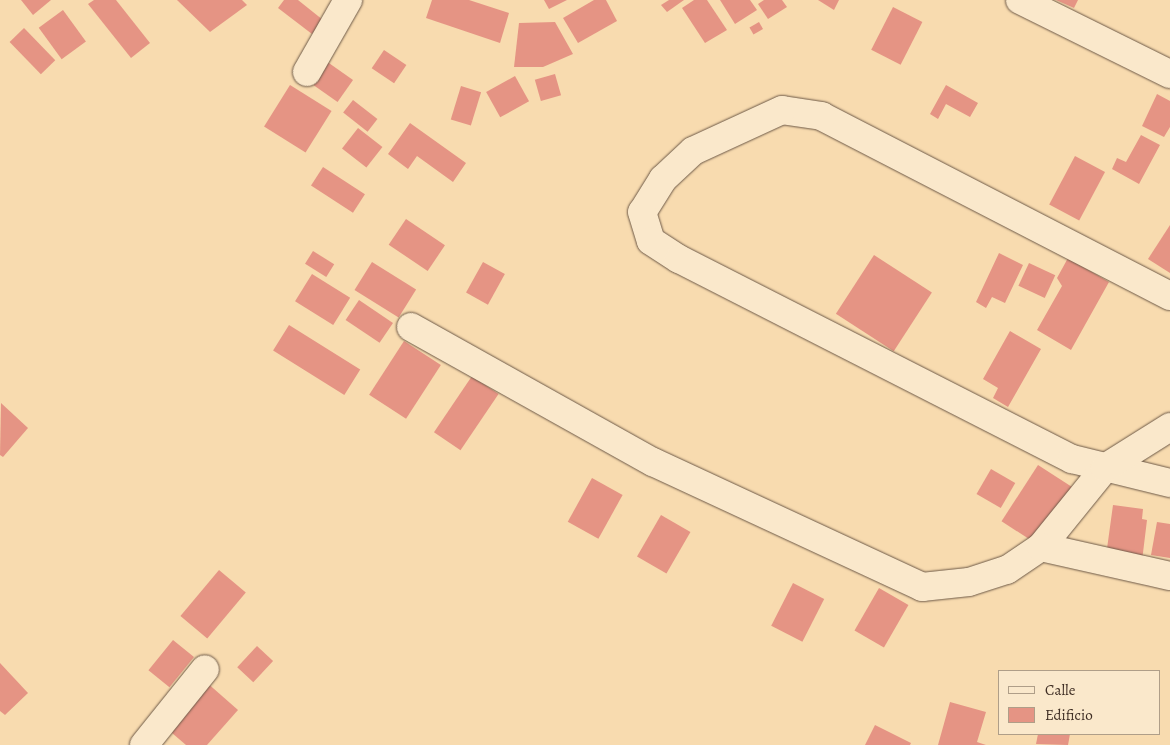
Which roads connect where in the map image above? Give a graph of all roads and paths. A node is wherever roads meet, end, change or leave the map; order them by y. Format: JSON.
{"nodes":[{"id":1,"x":348,"y":0,"type":"edge"},
{"id":2,"x":1020,"y":0,"type":"edge"},
{"id":3,"x":307,"y":72,"type":"dead end"},
{"id":4,"x":1170,"y":74,"type":"edge"},
{"id":5,"x":1170,"y":296,"type":"edge"},
{"id":6,"x":411,"y":327,"type":"dead end"},
{"id":7,"x":1170,"y":427,"type":"edge"},
{"id":8,"x":1106,"y":468,"type":"junction"},
{"id":9,"x":1170,"y":483,"type":"edge"},
{"id":10,"x":1042,"y":547,"type":"junction"},
{"id":11,"x":1170,"y":576,"type":"edge"},
{"id":12,"x":205,"y":669,"type":"dead end"},
{"id":13,"x":144,"y":745,"type":"edge"}],
"edges":[{"from":1,"to":3,"type":"street"},
{"from":2,"to":4,"type":"street"},
{"from":5,"to":8,"type":"street"},
{"from":6,"to":10,"type":"street"},
{"from":7,"to":8,"type":"street"},
{"from":8,"to":9,"type":"street"},
{"from":8,"to":10,"type":"street"},
{"from":10,"to":11,"type":"street"},
{"from":12,"to":13,"type":"street"}]}
